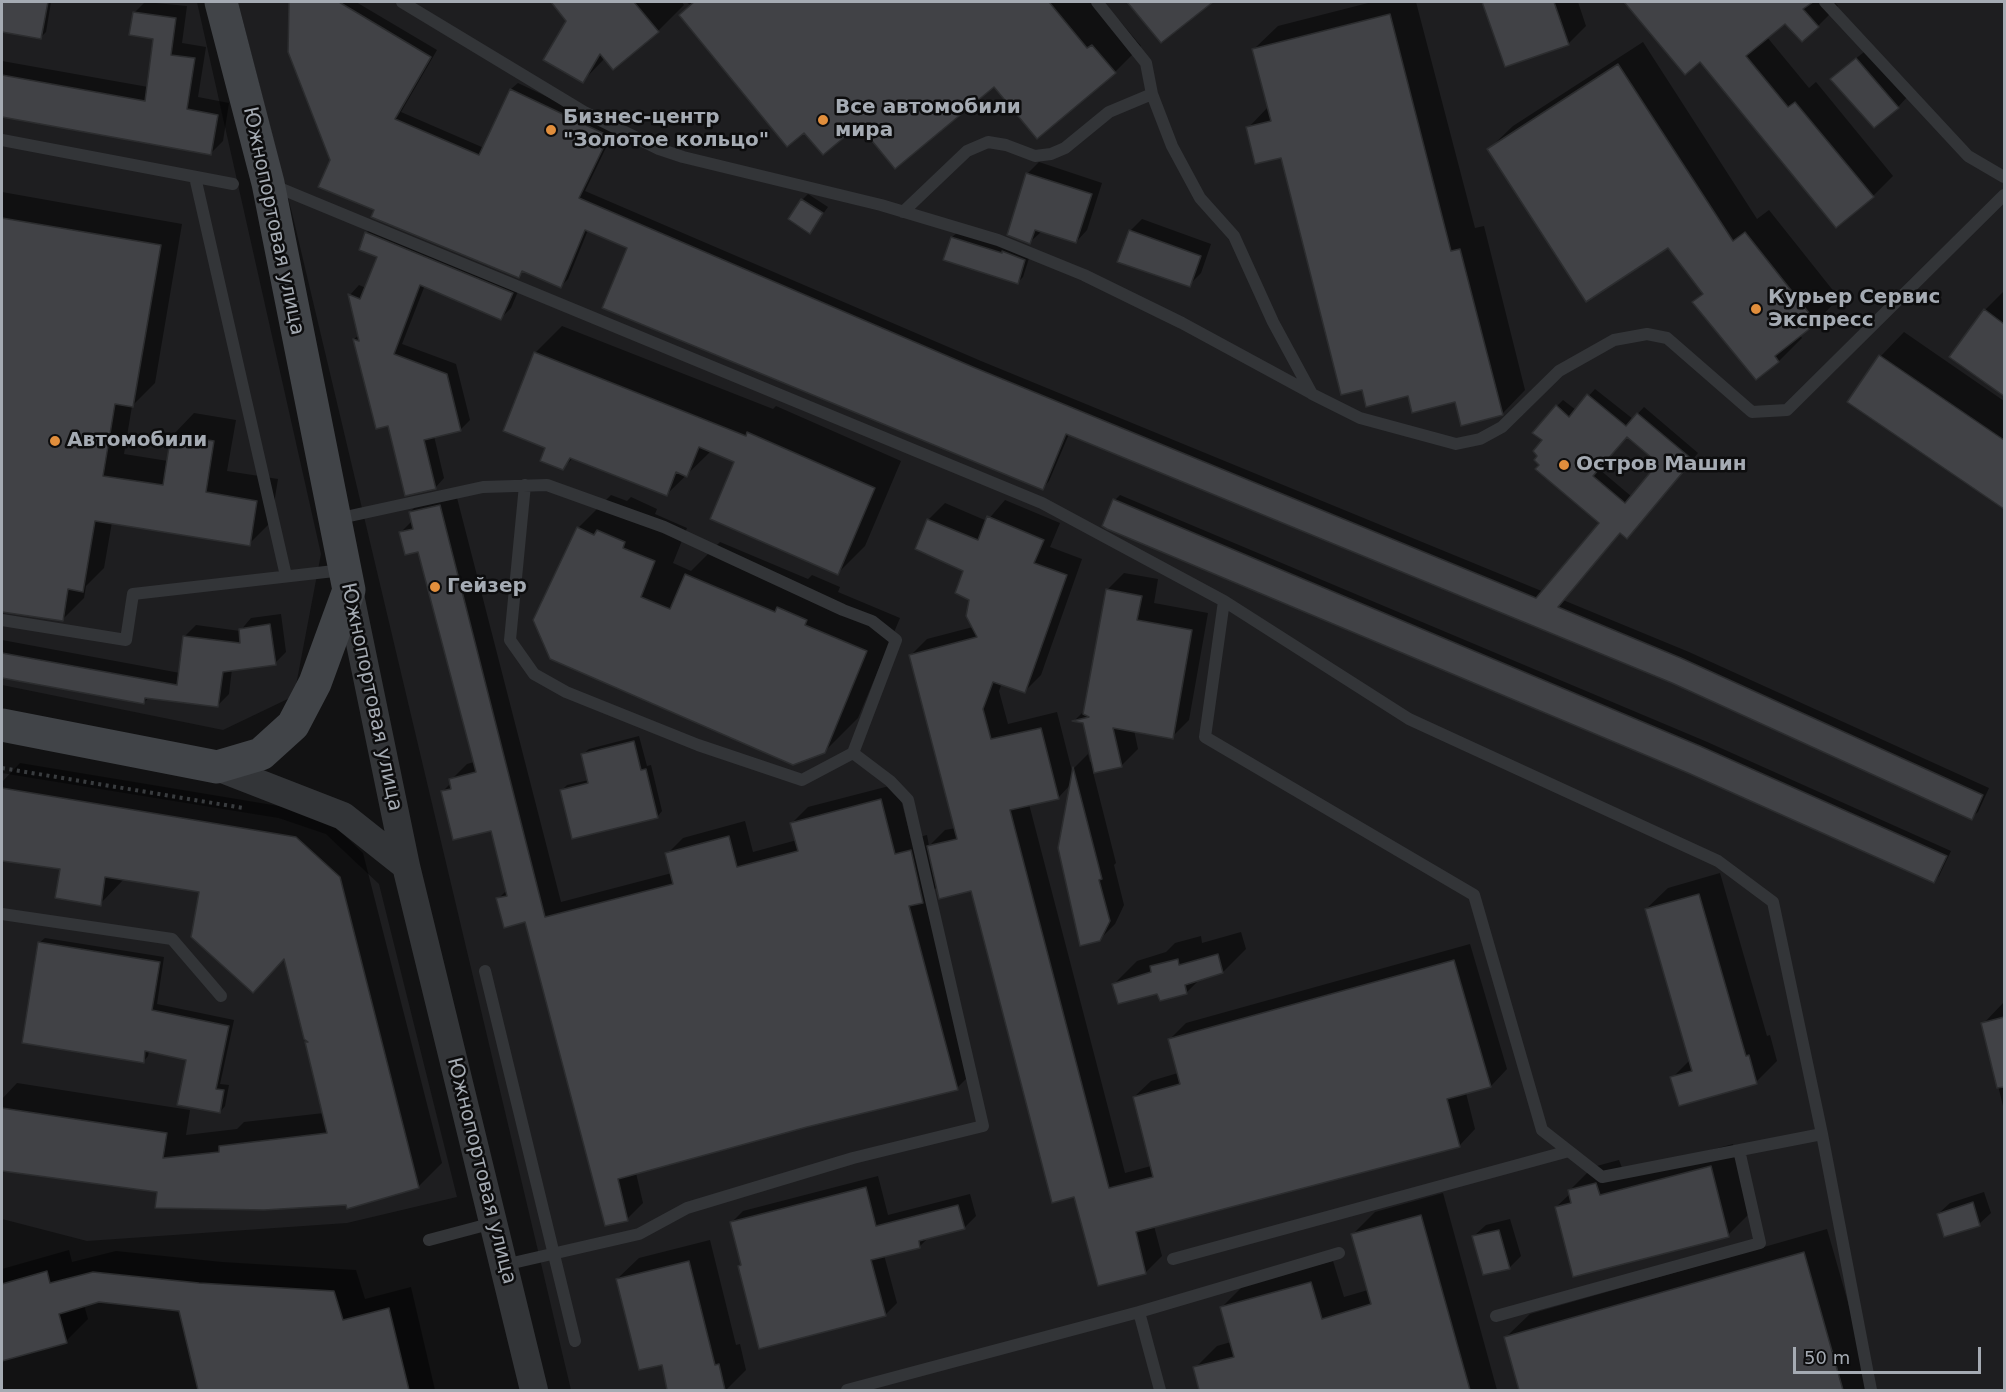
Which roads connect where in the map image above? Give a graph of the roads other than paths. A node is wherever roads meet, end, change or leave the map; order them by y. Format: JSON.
{"nodes":[{"id":1,"x":221,"y":2,"type":"edge"},
{"id":2,"x":402,"y":2,"type":"edge"},
{"id":3,"x":1097,"y":2,"type":"edge"},
{"id":4,"x":1825,"y":2,"type":"edge"},
{"id":5,"x":1152,"y":94,"type":"junction"},
{"id":6,"x":2,"y":140,"type":"edge"},
{"id":7,"x":195,"y":177,"type":"junction"},
{"id":8,"x":2004,"y":177,"type":"edge"},
{"id":9,"x":268,"y":183,"type":"junction"},
{"id":10,"x":233,"y":184,"type":"dead end"},
{"id":11,"x":2004,"y":195,"type":"edge"},
{"id":12,"x":903,"y":212,"type":"junction"},
{"id":13,"x":1312,"y":394,"type":"junction"},
{"id":14,"x":525,"y":485,"type":"junction"},
{"id":15,"x":335,"y":519,"type":"junction"},
{"id":16,"x":286,"y":576,"type":"junction"},
{"id":17,"x":347,"y":580,"type":"junction"},
{"id":18,"x":1224,"y":601,"type":"junction"},
{"id":19,"x":2,"y":620,"type":"edge"},
{"id":20,"x":2,"y":725,"type":"edge"},
{"id":21,"x":853,"y":753,"type":"junction"},
{"id":22,"x":217,"y":767,"type":"junction"},
{"id":23,"x":406,"y":866,"type":"junction"},
{"id":24,"x":2,"y":914,"type":"edge"},
{"id":25,"x":485,"y":971,"type":"dead end"},
{"id":26,"x":221,"y":996,"type":"dead end"},
{"id":27,"x":1822,"y":1134,"type":"junction"},
{"id":28,"x":1739,"y":1150,"type":"junction"},
{"id":29,"x":1569,"y":1151,"type":"junction"},
{"id":30,"x":493,"y":1223,"type":"junction"},
{"id":31,"x":429,"y":1240,"type":"dead end"},
{"id":32,"x":1339,"y":1253,"type":"dead end"},
{"id":33,"x":554,"y":1254,"type":"junction"},
{"id":34,"x":1173,"y":1259,"type":"dead end"},
{"id":35,"x":504,"y":1265,"type":"junction"},
{"id":36,"x":1139,"y":1312,"type":"junction"},
{"id":37,"x":1496,"y":1316,"type":"dead end"},
{"id":38,"x":575,"y":1341,"type":"dead end"},
{"id":39,"x":534,"y":1390,"type":"edge"},
{"id":40,"x":847,"y":1390,"type":"edge"},
{"id":41,"x":1160,"y":1390,"type":"edge"},
{"id":42,"x":1871,"y":1390,"type":"edge"}],
"edges":[{"from":1,"to":9,"type":"main road","name":"Южнопортовая улица"},
{"from":2,"to":12,"type":"lane"},
{"from":3,"to":5,"type":"lane"},
{"from":4,"to":8,"type":"lane"},
{"from":5,"to":12,"type":"lane"},
{"from":5,"to":13,"type":"lane"},
{"from":6,"to":7,"type":"lane"},
{"from":7,"to":10,"type":"lane"},
{"from":7,"to":16,"type":"lane"},
{"from":9,"to":15,"type":"main road","name":"Южнопортовая улица"},
{"from":9,"to":18,"type":"lane"},
{"from":11,"to":13,"type":"lane"},
{"from":12,"to":13,"type":"lane"},
{"from":14,"to":15,"type":"lane"},
{"from":14,"to":21,"type":"lane"},
{"from":14,"to":21,"type":"lane"},
{"from":15,"to":17,"type":"main road","name":"Южнопортовая улица"},
{"from":16,"to":17,"type":"lane"},
{"from":16,"to":19,"type":"lane"},
{"from":17,"to":22,"type":"main road"},
{"from":17,"to":23,"type":"street","name":"Южнопортовая улица"},
{"from":18,"to":27,"type":"lane"},
{"from":18,"to":29,"type":"lane"},
{"from":20,"to":22,"type":"main road"},
{"from":21,"to":33,"type":"lane"},
{"from":22,"to":23,"type":"street"},
{"from":23,"to":30,"type":"street","name":"Южнопортовая улица"},
{"from":24,"to":26,"type":"lane"},
{"from":25,"to":33,"type":"lane"},
{"from":27,"to":28,"type":"lane"},
{"from":27,"to":42,"type":"lane"},
{"from":28,"to":29,"type":"lane"},
{"from":28,"to":37,"type":"lane"},
{"from":29,"to":34,"type":"lane"},
{"from":30,"to":31,"type":"lane"},
{"from":30,"to":35,"type":"street","name":"Южнопортовая улица"},
{"from":32,"to":36,"type":"lane"},
{"from":33,"to":35,"type":"lane"},
{"from":33,"to":38,"type":"lane"},
{"from":35,"to":39,"type":"street","name":"Южнопортовая улица"},
{"from":36,"to":40,"type":"lane"},
{"from":36,"to":41,"type":"lane"}]}
